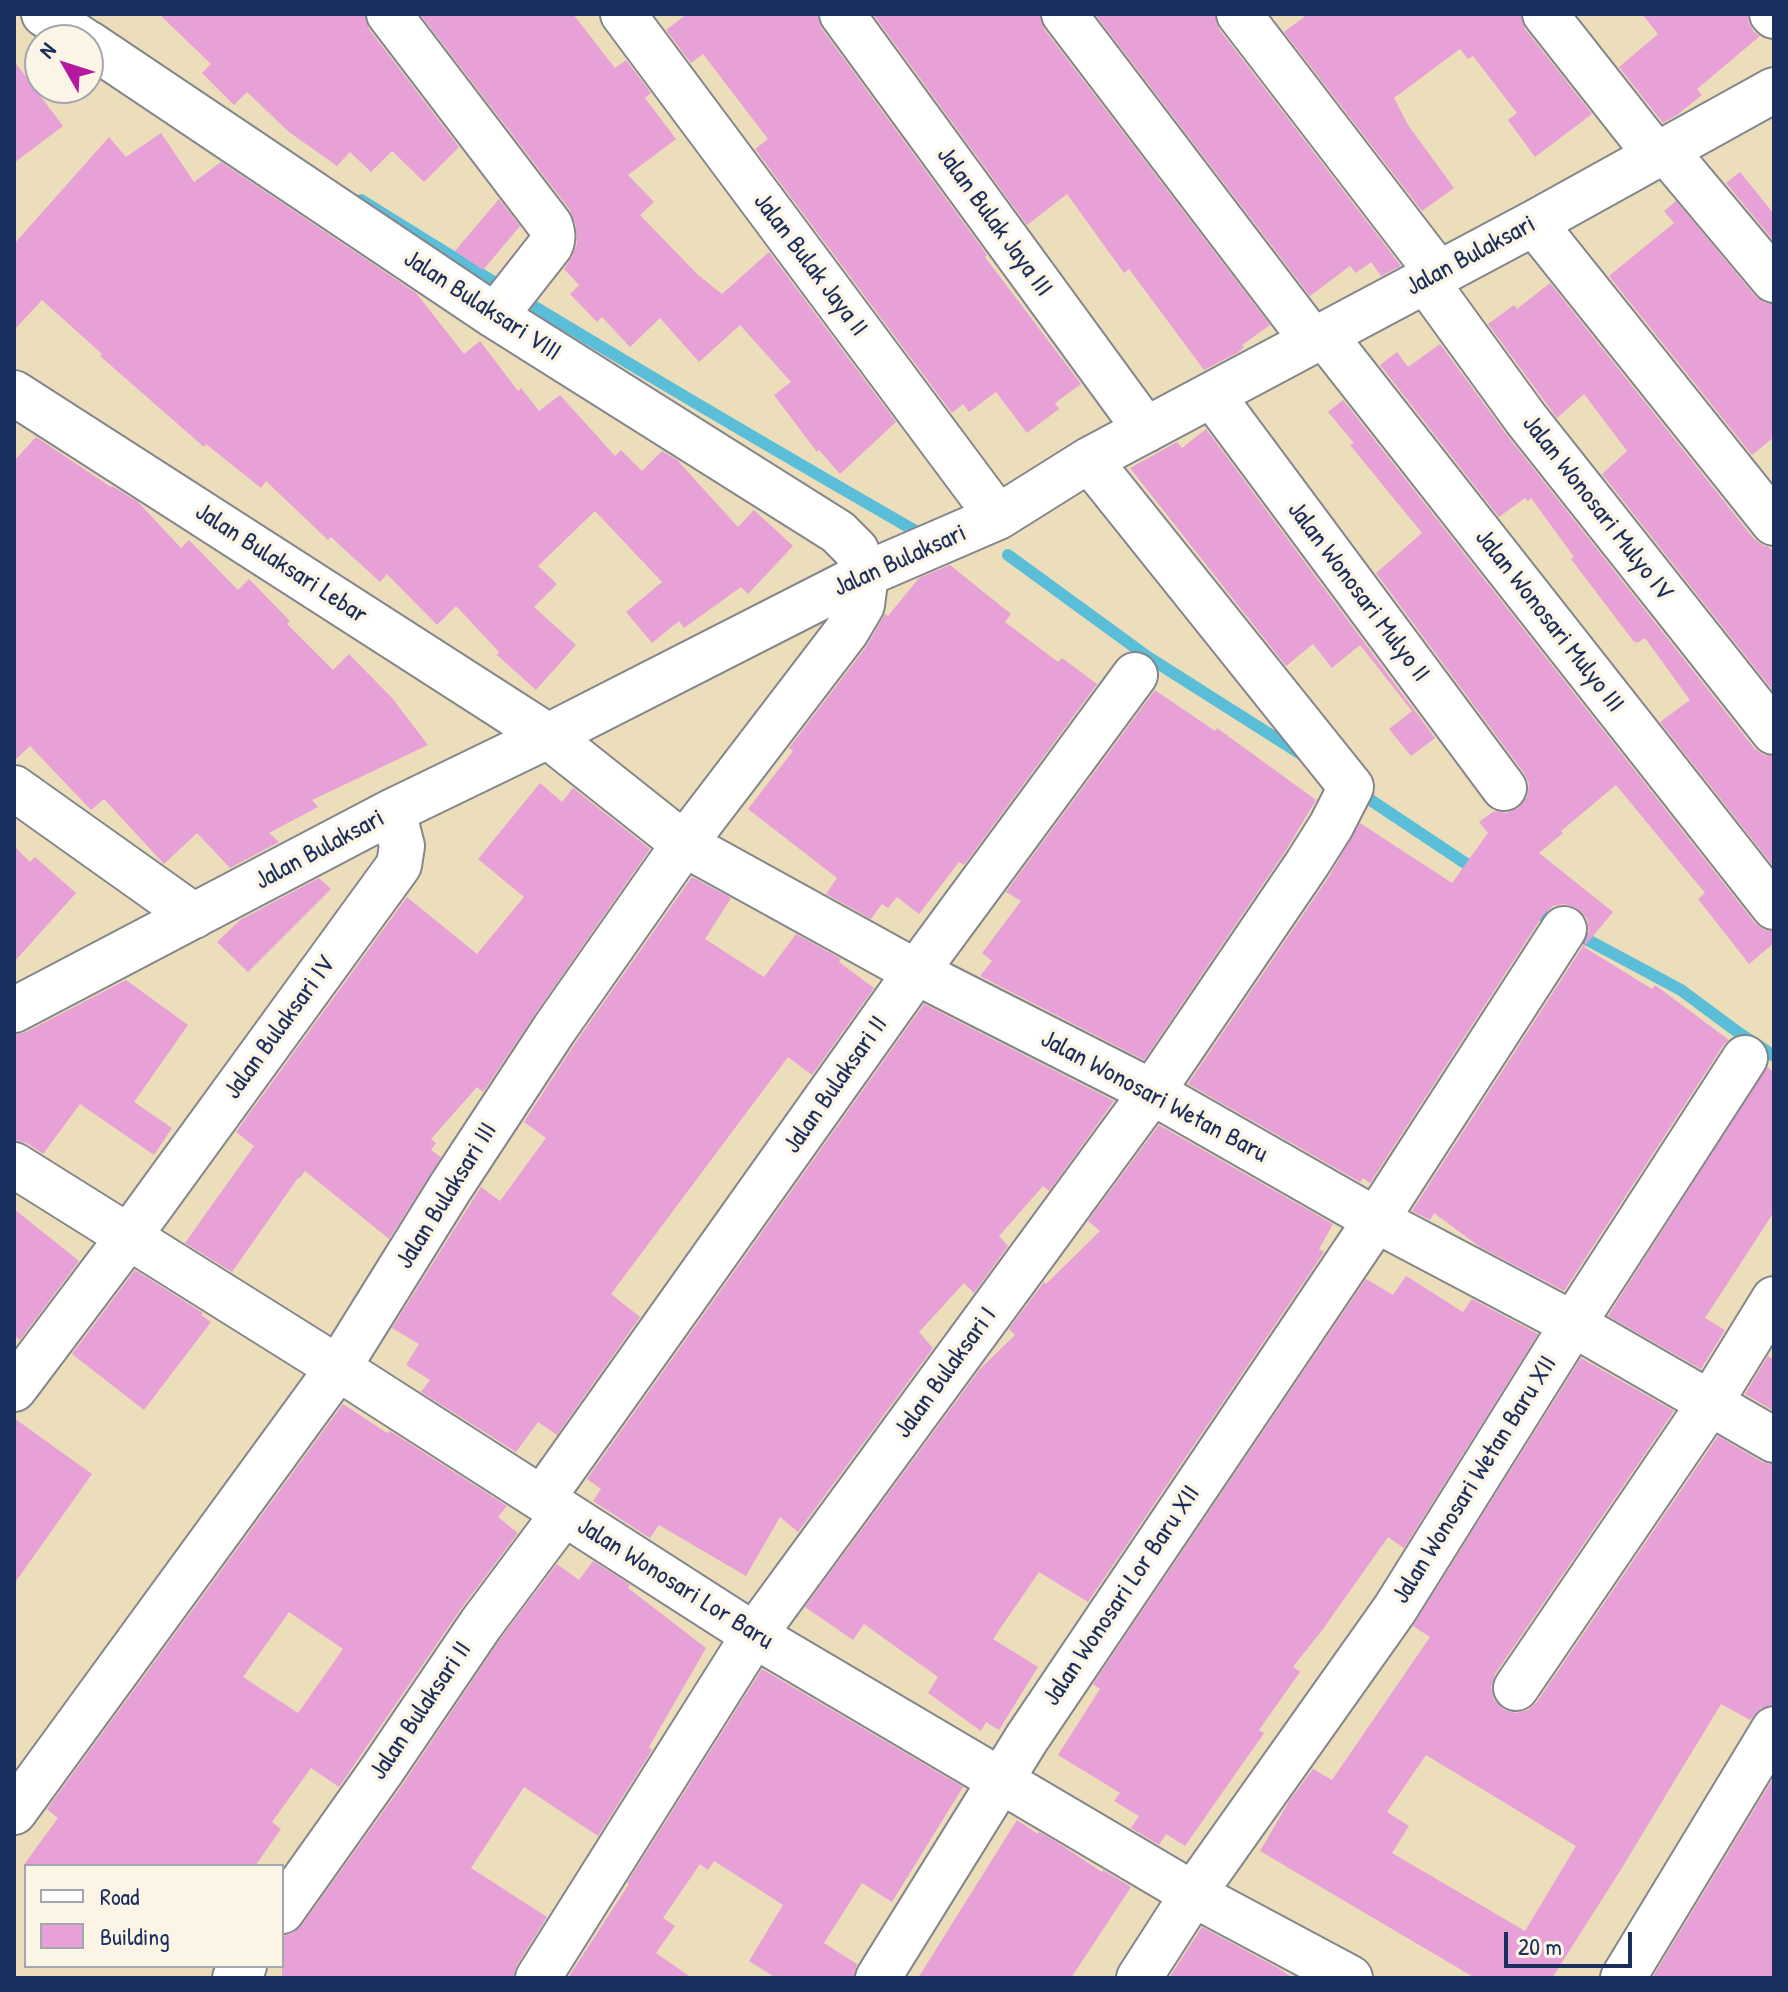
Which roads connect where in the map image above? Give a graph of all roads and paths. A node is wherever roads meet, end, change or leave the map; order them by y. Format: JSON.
{"nodes":[{"id":1,"x":389,"y":14,"type":"edge"},
{"id":2,"x":623,"y":14,"type":"edge"},
{"id":3,"x":842,"y":14,"type":"edge"},
{"id":4,"x":1064,"y":14,"type":"edge"},
{"id":5,"x":1239,"y":14,"type":"edge"},
{"id":6,"x":1545,"y":14,"type":"edge"},
{"id":7,"x":104,"y":53,"type":"edge"},
{"id":8,"x":1774,"y":90,"type":"edge"},
{"id":9,"x":1660,"y":152,"type":"junction"},
{"id":10,"x":1534,"y":223,"type":"junction"},
{"id":11,"x":1432,"y":276,"type":"junction"},
{"id":12,"x":1774,"y":280,"type":"edge"},
{"id":13,"x":508,"y":300,"type":"junction"},
{"id":14,"x":1319,"y":338,"type":"junction"},
{"id":15,"x":14,"y":393,"type":"edge"},
{"id":16,"x":1212,"y":395,"type":"junction"},
{"id":17,"x":1146,"y":430,"type":"junction"},
{"id":18,"x":1089,"y":460,"type":"junction"},
{"id":19,"x":998,"y":517,"type":"junction"},
{"id":20,"x":1774,"y":523,"type":"edge"},
{"id":21,"x":866,"y":574,"type":"junction"},
{"id":22,"x":1135,"y":675,"type":"dead end"},
{"id":23,"x":1774,"y":732,"type":"edge"},
{"id":24,"x":548,"y":736,"type":"junction"},
{"id":25,"x":14,"y":788,"type":"edge"},
{"id":26,"x":1504,"y":788,"type":"dead end"},
{"id":27,"x":393,"y":811,"type":"junction"},
{"id":28,"x":684,"y":844,"type":"junction"},
{"id":29,"x":1774,"y":907,"type":"edge"},
{"id":30,"x":194,"y":916,"type":"junction"},
{"id":31,"x":1564,"y":929,"type":"dead end"},
{"id":32,"x":916,"y":972,"type":"junction"},
{"id":33,"x":14,"y":1010,"type":"edge"},
{"id":34,"x":1745,"y":1058,"type":"dead end"},
{"id":35,"x":1152,"y":1092,"type":"junction"},
{"id":36,"x":20,"y":1179,"type":"edge"},
{"id":37,"x":1376,"y":1220,"type":"junction"},
{"id":38,"x":128,"y":1236,"type":"junction"},
{"id":39,"x":1774,"y":1299,"type":"edge"},
{"id":40,"x":1573,"y":1324,"type":"junction"},
{"id":41,"x":338,"y":1368,"type":"junction"},
{"id":42,"x":14,"y":1389,"type":"edge"},
{"id":43,"x":1710,"y":1403,"type":"junction"},
{"id":44,"x":1774,"y":1440,"type":"edge"},
{"id":45,"x":552,"y":1505,"type":"junction"},
{"id":46,"x":754,"y":1635,"type":"junction"},
{"id":47,"x":1516,"y":1688,"type":"dead end"},
{"id":48,"x":1774,"y":1729,"type":"edge"},
{"id":49,"x":1001,"y":1779,"type":"junction"},
{"id":50,"x":14,"y":1812,"type":"edge"},
{"id":51,"x":1193,"y":1894,"type":"junction"},
{"id":52,"x":284,"y":1908,"type":"edge"},
{"id":53,"x":1336,"y":1975,"type":"edge"},
{"id":54,"x":538,"y":1978,"type":"edge"},
{"id":55,"x":878,"y":1978,"type":"edge"},
{"id":56,"x":1139,"y":1978,"type":"edge"},
{"id":57,"x":1623,"y":1978,"type":"edge"}],
"edges":[{"from":1,"to":13,"type":"street"},
{"from":2,"to":19,"type":"street","name":"Jalan Bulak Jaya II"},
{"from":3,"to":17,"type":"street","name":"Jalan Bulak Jaya III"},
{"from":4,"to":14,"type":"street","name":"Jalan Wonosari Mulyo III"},
{"from":5,"to":11,"type":"street","name":"Jalan Wonosari Mulyo IV"},
{"from":6,"to":9,"type":"street"},
{"from":7,"to":13,"type":"street","name":"Jalan Bulaksari VIII"},
{"from":8,"to":9,"type":"street","name":"Jalan Bulaksari"},
{"from":9,"to":10,"type":"street","name":"Jalan Bulaksari"},
{"from":9,"to":12,"type":"street"},
{"from":10,"to":11,"type":"street","name":"Jalan Bulaksari"},
{"from":10,"to":20,"type":"street"},
{"from":11,"to":14,"type":"street","name":"Jalan Bulaksari"},
{"from":11,"to":23,"type":"street","name":"Jalan Wonosari Mulyo IV"},
{"from":13,"to":21,"type":"street","name":"Jalan Bulaksari VIII"},
{"from":14,"to":16,"type":"street","name":"Jalan Bulaksari"},
{"from":14,"to":29,"type":"street","name":"Jalan Wonosari Mulyo III"},
{"from":15,"to":24,"type":"street","name":"Jalan Bulaksari Lebar"},
{"from":16,"to":17,"type":"street","name":"Jalan Bulaksari"},
{"from":16,"to":26,"type":"street","name":"Jalan Wonosari Mulyo II"},
{"from":17,"to":18,"type":"street","name":"Jalan Bulaksari"},
{"from":18,"to":19,"type":"street","name":"Jalan Bulaksari"},
{"from":18,"to":35,"type":"street","name":"Jalan Bulaksari I"},
{"from":19,"to":21,"type":"street","name":"Jalan Bulaksari"},
{"from":21,"to":24,"type":"street","name":"Jalan Bulaksari"},
{"from":21,"to":28,"type":"street","name":"Jalan Bulaksari III"},
{"from":22,"to":32,"type":"street","name":"Jalan Bulaksari II"},
{"from":24,"to":27,"type":"street","name":"Jalan Bulaksari"},
{"from":24,"to":28,"type":"street","name":"Jalan Wonosari Wetan Baru"},
{"from":25,"to":30,"type":"street"},
{"from":27,"to":30,"type":"street","name":"Jalan Bulaksari"},
{"from":27,"to":38,"type":"street","name":"Jalan Bulaksari IV"},
{"from":28,"to":32,"type":"street","name":"Jalan Wonosari Wetan Baru"},
{"from":28,"to":41,"type":"street","name":"Jalan Bulaksari III"},
{"from":30,"to":33,"type":"street","name":"Jalan Bulaksari"},
{"from":31,"to":37,"type":"street","name":"Jalan Wonosari Lor Baru XII"},
{"from":32,"to":35,"type":"street","name":"Jalan Wonosari Wetan Baru"},
{"from":32,"to":45,"type":"street","name":"Jalan Bulaksari II"},
{"from":34,"to":40,"type":"street","name":"Jalan Wonosari Wetan Baru XII"},
{"from":35,"to":37,"type":"street","name":"Jalan Wonosari Wetan Baru"},
{"from":35,"to":46,"type":"street","name":"Jalan Bulaksari I"},
{"from":36,"to":38,"type":"street","name":"Jalan Wonosari Lor Baru"},
{"from":37,"to":40,"type":"street","name":"Jalan Wonosari Wetan Baru"},
{"from":37,"to":49,"type":"street","name":"Jalan Wonosari Lor Baru XII"},
{"from":38,"to":41,"type":"street","name":"Jalan Wonosari Lor Baru"},
{"from":38,"to":42,"type":"street","name":"Jalan Bulaksari IV"},
{"from":39,"to":43,"type":"street"},
{"from":40,"to":43,"type":"street","name":"Jalan Wonosari Wetan Baru"},
{"from":40,"to":51,"type":"street","name":"Jalan Wonosari Wetan Baru XII"},
{"from":41,"to":45,"type":"street","name":"Jalan Wonosari Lor Baru"},
{"from":41,"to":50,"type":"street","name":"Jalan Bulaksari III"},
{"from":43,"to":44,"type":"street","name":"Jalan Wonosari Wetan Baru"},
{"from":43,"to":47,"type":"street"},
{"from":45,"to":46,"type":"street","name":"Jalan Wonosari Lor Baru"},
{"from":45,"to":52,"type":"street","name":"Jalan Bulaksari II"},
{"from":46,"to":49,"type":"street","name":"Jalan Wonosari Lor Baru"},
{"from":46,"to":54,"type":"street","name":"Jalan Bulaksari I"},
{"from":48,"to":57,"type":"street"},
{"from":49,"to":51,"type":"street","name":"Jalan Wonosari Lor Baru"},
{"from":49,"to":55,"type":"street","name":"Jalan Wonosari Lor Baru XII"},
{"from":51,"to":53,"type":"street","name":"Jalan Wonosari Lor Baru"},
{"from":51,"to":56,"type":"street","name":"Jalan Wonosari Wetan Baru XII"}]}
